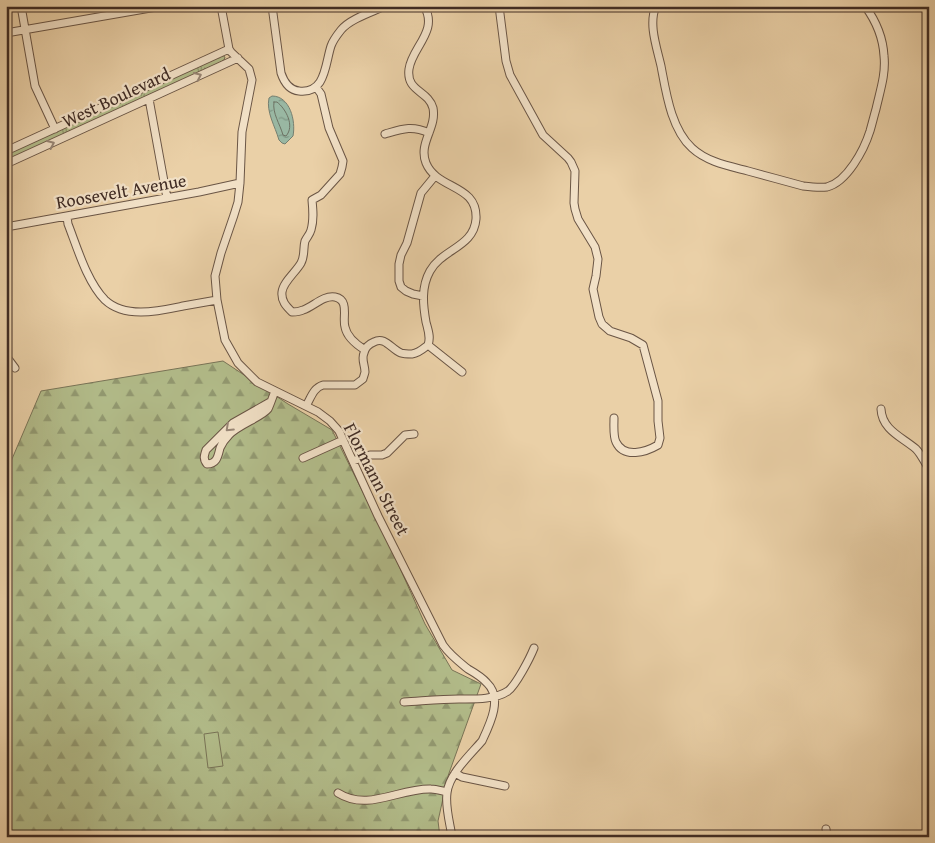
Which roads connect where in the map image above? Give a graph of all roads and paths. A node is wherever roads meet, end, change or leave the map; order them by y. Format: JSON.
{"nodes":[{"id":1,"x":21,"y":6,"type":"edge"},
{"id":2,"x":162,"y":6,"type":"edge"},
{"id":3,"x":221,"y":6,"type":"edge"},
{"id":4,"x":272,"y":6,"type":"edge"},
{"id":5,"x":385,"y":6,"type":"edge"},
{"id":6,"x":424,"y":6,"type":"edge"},
{"id":7,"x":499,"y":6,"type":"edge"},
{"id":8,"x":656,"y":6,"type":"edge"},
{"id":9,"x":865,"y":6,"type":"edge"},
{"id":10,"x":122,"y":10,"type":"edge"},
{"id":11,"x":25,"y":30,"type":"junction"},
{"id":12,"x":6,"y":33,"type":"edge"},
{"id":13,"x":229,"y":49,"type":"junction"},
{"id":14,"x":238,"y":58,"type":"junction"},
{"id":15,"x":316,"y":87,"type":"junction"},
{"id":16,"x":149,"y":99,"type":"junction"},
{"id":17,"x":55,"y":129,"type":"junction"},
{"id":18,"x":428,"y":133,"type":"junction"},
{"id":19,"x":385,"y":134,"type":"dead end"},
{"id":20,"x":6,"y":151,"type":"edge"},
{"id":21,"x":6,"y":164,"type":"edge"},
{"id":22,"x":435,"y":176,"type":"junction"},
{"id":23,"x":240,"y":183,"type":"junction"},
{"id":24,"x":167,"y":198,"type":"junction"},
{"id":25,"x":67,"y":216,"type":"junction"},
{"id":26,"x":6,"y":227,"type":"edge"},
{"id":27,"x":423,"y":296,"type":"junction"},
{"id":28,"x":217,"y":300,"type":"junction"},
{"id":29,"x":428,"y":345,"type":"junction"},
{"id":30,"x":365,"y":350,"type":"junction"},
{"id":31,"x":6,"y":356,"type":"edge"},
{"id":32,"x":14,"y":368,"type":"dead end"},
{"id":33,"x":462,"y":372,"type":"dead end"},
{"id":34,"x":275,"y":391,"type":"junction"},
{"id":35,"x":270,"y":402,"type":"junction"},
{"id":36,"x":306,"y":406,"type":"junction"},
{"id":37,"x":882,"y":409,"type":"dead end"},
{"id":38,"x":614,"y":418,"type":"dead end"},
{"id":39,"x":414,"y":434,"type":"dead end"},
{"id":40,"x":343,"y":440,"type":"junction"},
{"id":41,"x":303,"y":458,"type":"dead end"},
{"id":42,"x":353,"y":461,"type":"junction"},
{"id":43,"x":929,"y":469,"type":"edge"},
{"id":44,"x":534,"y":648,"type":"dead end"},
{"id":45,"x":494,"y":696,"type":"junction"},
{"id":46,"x":404,"y":702,"type":"dead end"},
{"id":47,"x":455,"y":773,"type":"junction"},
{"id":48,"x":505,"y":786,"type":"dead end"},
{"id":49,"x":447,"y":792,"type":"junction"},
{"id":50,"x":338,"y":793,"type":"dead end"},
{"id":51,"x":452,"y":837,"type":"edge"}],
"edges":[{"from":1,"to":11,"type":"street"},
{"from":2,"to":10,"type":"street"},
{"from":3,"to":13,"type":"street"},
{"from":4,"to":15,"type":"street"},
{"from":5,"to":15,"type":"street"},
{"from":6,"to":18,"type":"street"},
{"from":7,"to":38,"type":"street"},
{"from":8,"to":9,"type":"street"},
{"from":10,"to":11,"type":"street"},
{"from":11,"to":12,"type":"street"},
{"from":11,"to":17,"type":"street"},
{"from":13,"to":14,"type":"street","name":"Flormann Street"},
{"from":13,"to":17,"type":"street","name":"West Boulevard"},
{"from":16,"to":14,"type":"street","name":"West Boulevard","one_way":true},
{"from":14,"to":23,"type":"street","name":"Flormann Street"},
{"from":15,"to":30,"type":"street"},
{"from":21,"to":16,"type":"street","name":"West Boulevard","one_way":true},
{"from":16,"to":24,"type":"street"},
{"from":17,"to":20,"type":"street","name":"West Boulevard"},
{"from":18,"to":19,"type":"street"},
{"from":18,"to":22,"type":"street"},
{"from":22,"to":27,"type":"street"},
{"from":22,"to":27,"type":"street"},
{"from":23,"to":24,"type":"street","name":"Roosevelt Avenue"},
{"from":23,"to":28,"type":"street","name":"Flormann Street"},
{"from":24,"to":25,"type":"street","name":"Roosevelt Avenue"},
{"from":25,"to":26,"type":"street","name":"Roosevelt Avenue"},
{"from":25,"to":28,"type":"street"},
{"from":27,"to":29,"type":"street"},
{"from":28,"to":34,"type":"street","name":"Flormann Street"},
{"from":29,"to":30,"type":"street"},
{"from":29,"to":33,"type":"street"},
{"from":30,"to":36,"type":"street"},
{"from":31,"to":32,"type":"street"},
{"from":34,"to":35,"type":"street"},
{"from":34,"to":36,"type":"street","name":"Flormann Street"},
{"from":35,"to":35,"type":"street","one_way":true},
{"from":36,"to":40,"type":"street","name":"Flormann Street"},
{"from":37,"to":43,"type":"street"},
{"from":39,"to":42,"type":"street"},
{"from":40,"to":41,"type":"street"},
{"from":40,"to":42,"type":"street","name":"Flormann Street"},
{"from":42,"to":45,"type":"street","name":"Flormann Street"},
{"from":44,"to":45,"type":"street"},
{"from":45,"to":46,"type":"street"},
{"from":45,"to":47,"type":"street"},
{"from":47,"to":48,"type":"street"},
{"from":47,"to":49,"type":"street"},
{"from":49,"to":50,"type":"street"},
{"from":49,"to":51,"type":"street"}]}
